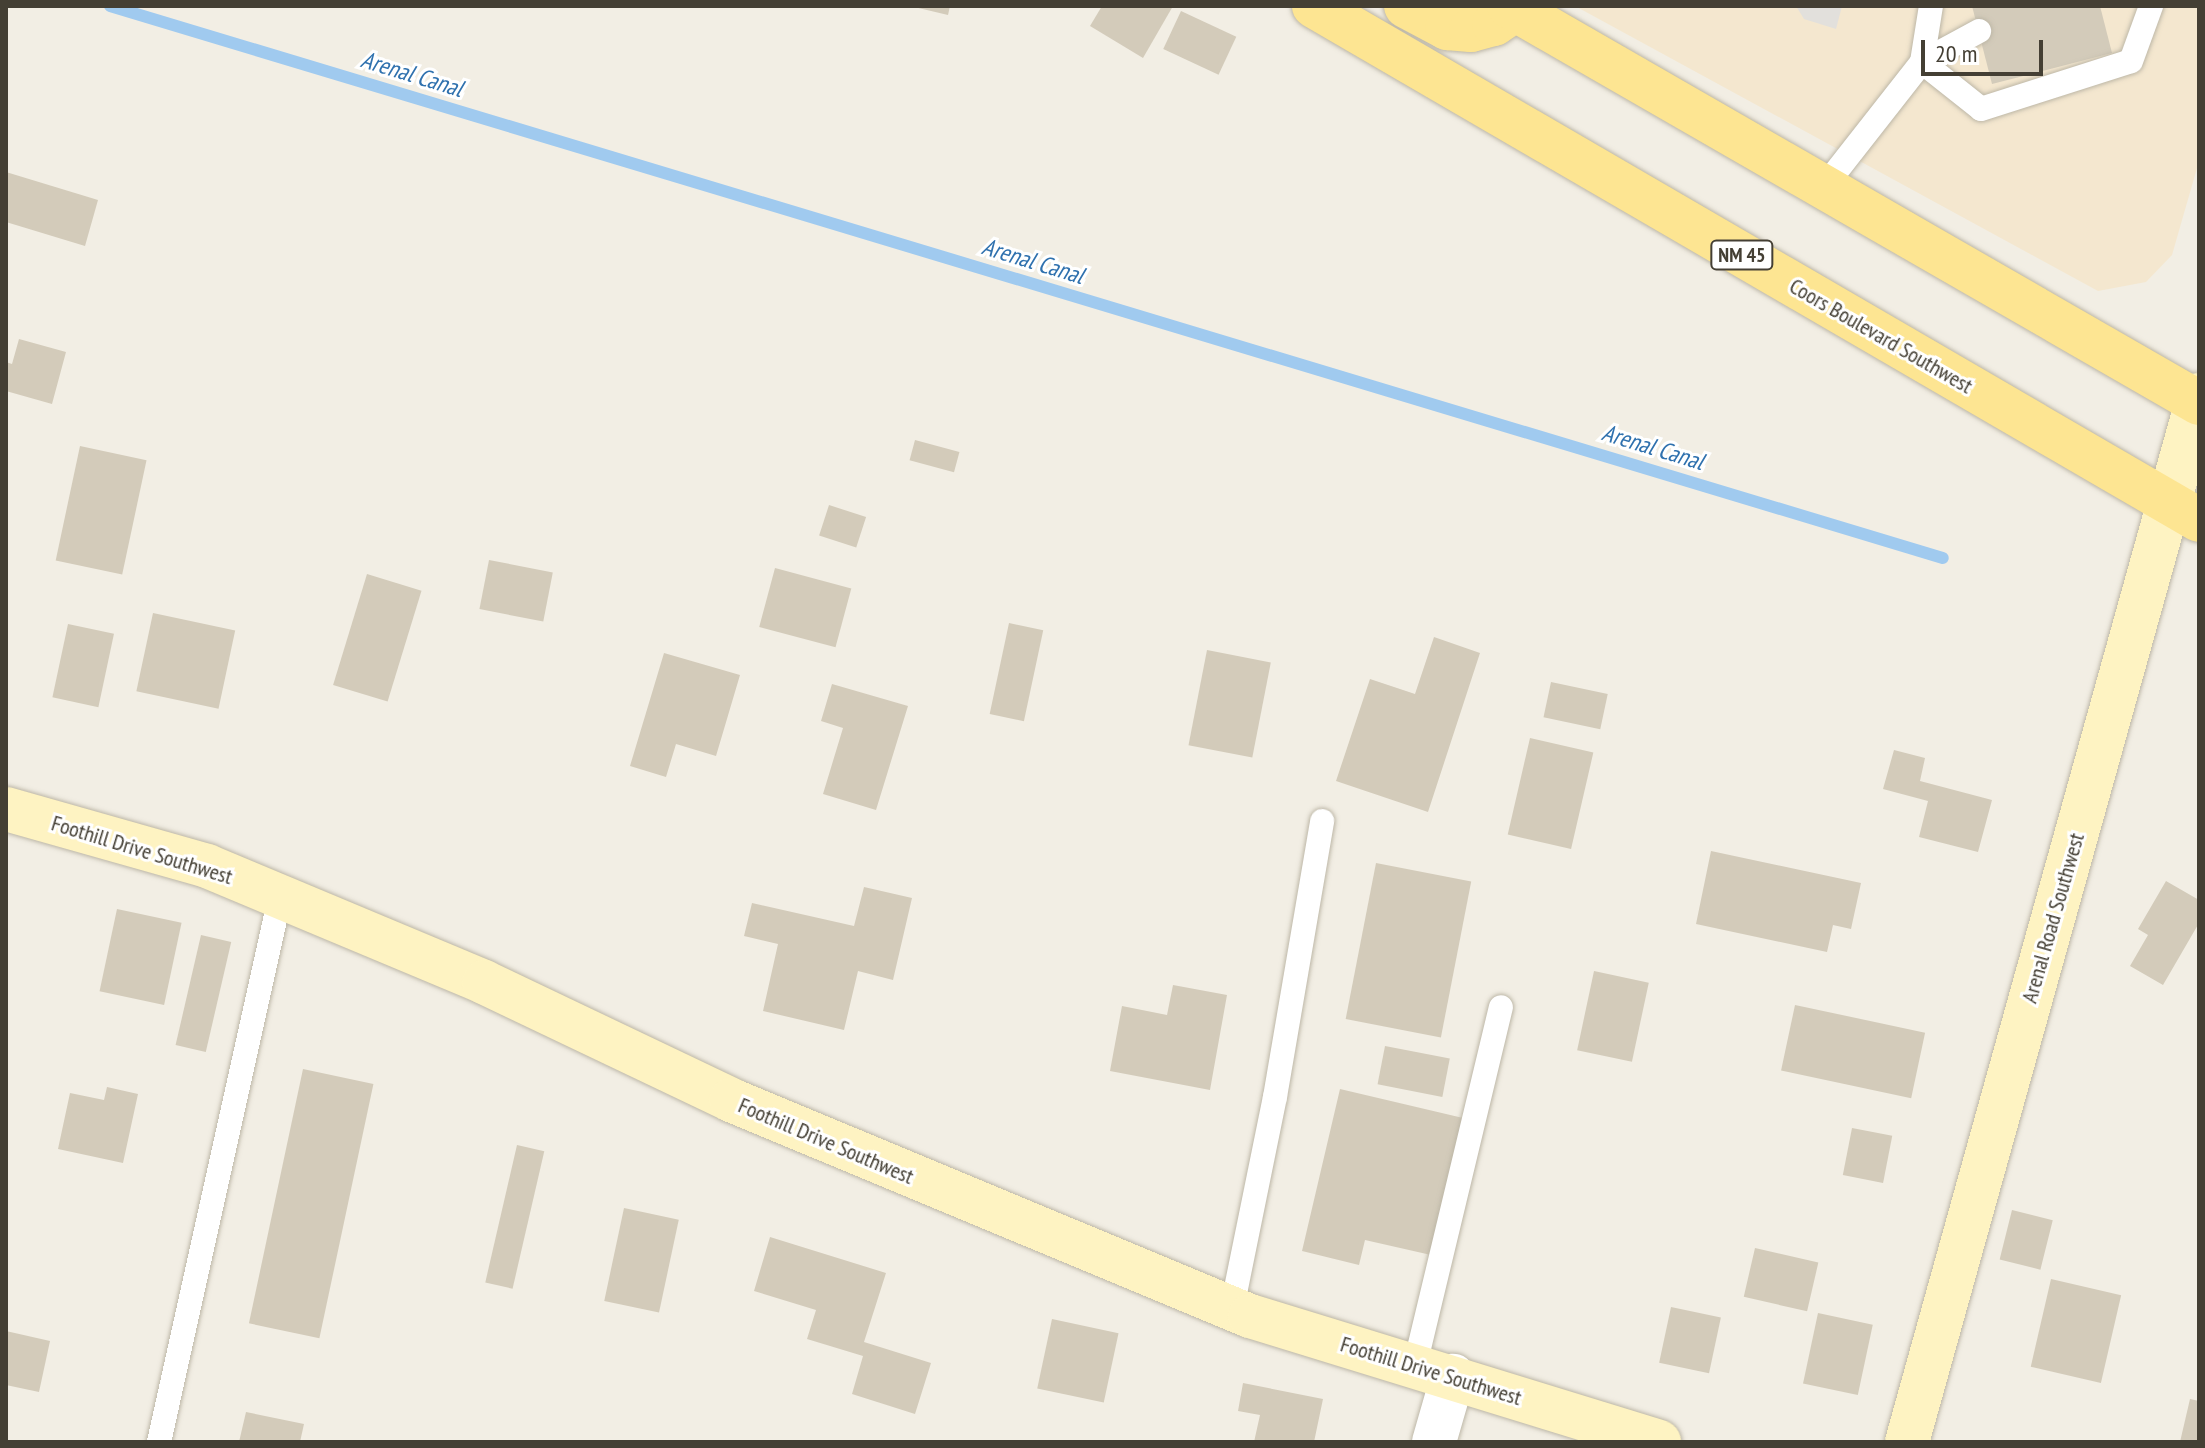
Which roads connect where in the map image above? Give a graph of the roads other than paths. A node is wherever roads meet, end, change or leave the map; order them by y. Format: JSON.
{"nodes":[{"id":1,"x":1314,"y":6,"type":"edge"},
{"id":2,"x":1406,"y":6,"type":"edge"},
{"id":3,"x":1931,"y":6,"type":"edge"},
{"id":4,"x":2151,"y":6,"type":"edge"},
{"id":5,"x":1533,"y":13,"type":"edge"},
{"id":6,"x":1979,"y":31,"type":"dead end"},
{"id":7,"x":1922,"y":62,"type":"junction"},
{"id":8,"x":1824,"y":187,"type":"junction"},
{"id":9,"x":2198,"y":400,"type":"edge"},
{"id":10,"x":2184,"y":512,"type":"edge"},
{"id":11,"x":6,"y":809,"type":"edge"},
{"id":12,"x":1322,"y":821,"type":"dead end"},
{"id":13,"x":280,"y":897,"type":"junction"},
{"id":14,"x":1501,"y":1007,"type":"dead end"},
{"id":15,"x":1232,"y":1308,"type":"junction"},
{"id":16,"x":1434,"y":1370,"type":"junction"},
{"id":17,"x":159,"y":1442,"type":"edge"},
{"id":18,"x":1434,"y":1442,"type":"edge"},
{"id":19,"x":1659,"y":1442,"type":"edge"},
{"id":20,"x":1907,"y":1442,"type":"edge"}],
"edges":[{"from":1,"to":10,"type":"main road","name":"Coors Boulevard Southwest","number":"NM 45"},
{"from":2,"to":5,"type":"main road"},
{"from":3,"to":7,"type":"lane"},
{"from":4,"to":7,"type":"lane"},
{"from":5,"to":8,"type":"main road"},
{"from":6,"to":7,"type":"lane"},
{"from":7,"to":8,"type":"lane"},
{"from":8,"to":9,"type":"main road"},
{"from":9,"to":10,"type":"street","name":"Arenal Road Southwest"},
{"from":10,"to":20,"type":"street","name":"Arenal Road Southwest"},
{"from":11,"to":13,"type":"street","name":"Foothill Drive Southwest"},
{"from":12,"to":15,"type":"lane"},
{"from":13,"to":15,"type":"street","name":"Foothill Drive Southwest"},
{"from":13,"to":17,"type":"lane"},
{"from":14,"to":16,"type":"lane"},
{"from":15,"to":16,"type":"street","name":"Foothill Drive Southwest"},
{"from":16,"to":18,"type":"street"},
{"from":16,"to":19,"type":"street","name":"Foothill Drive Southwest"}]}
